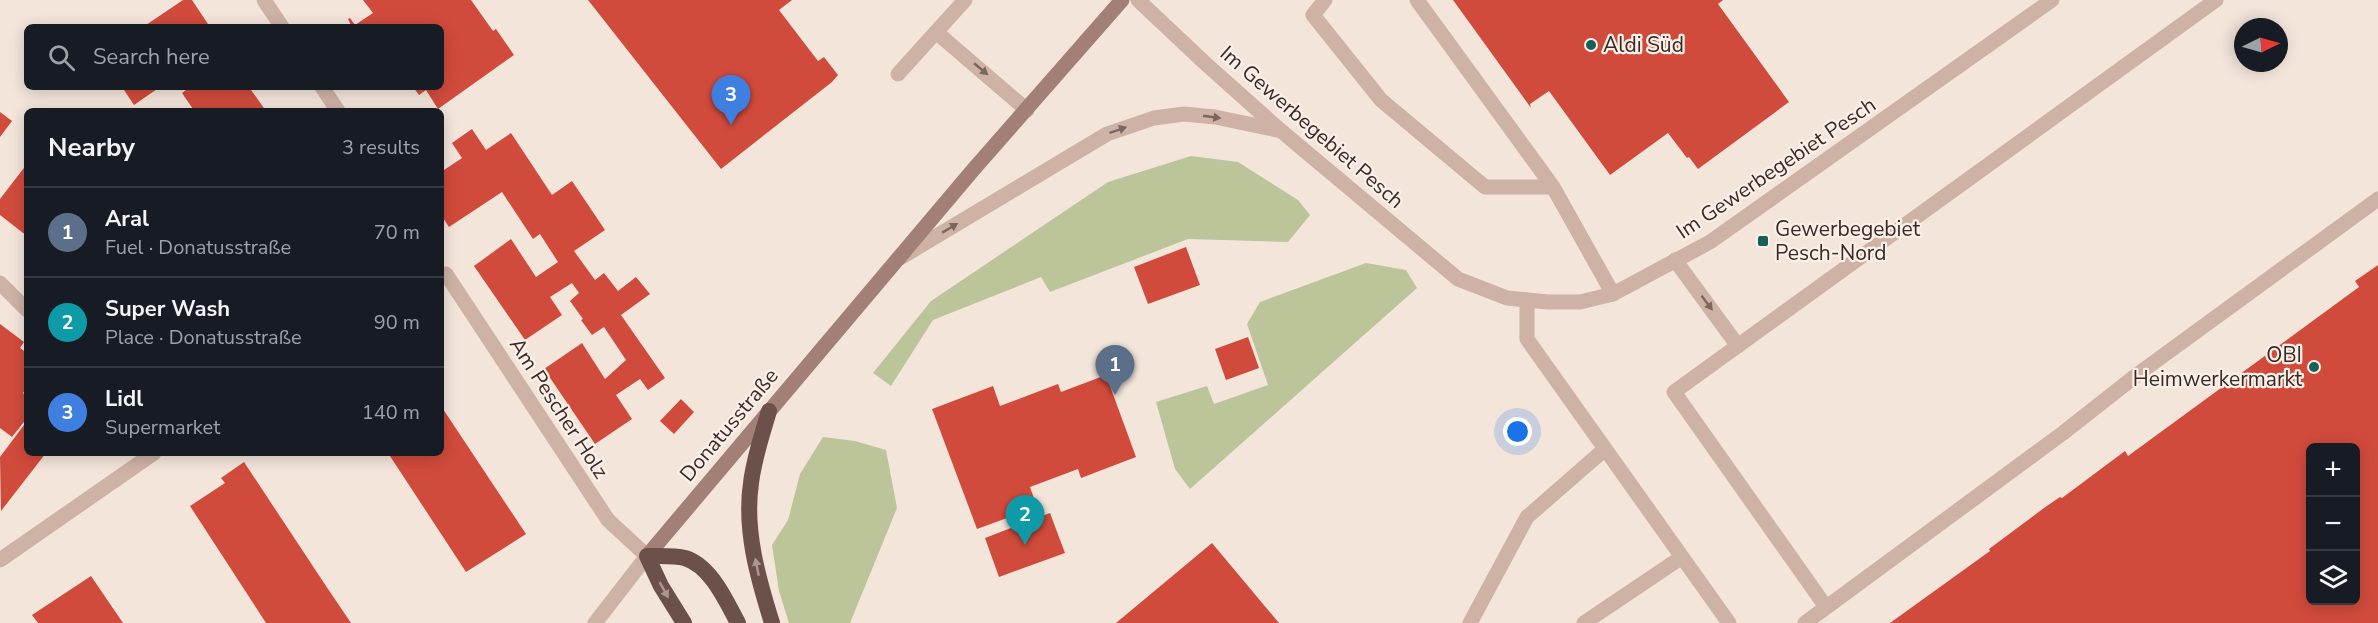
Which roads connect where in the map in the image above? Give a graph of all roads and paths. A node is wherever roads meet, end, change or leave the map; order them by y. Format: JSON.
{"nodes":[{"id":1,"x":264,"y":0,"type":"edge"},
{"id":2,"x":965,"y":0,"type":"edge"},
{"id":3,"x":1122,"y":0,"type":"edge"},
{"id":4,"x":1138,"y":0,"type":"edge"},
{"id":5,"x":1325,"y":0,"type":"edge"},
{"id":6,"x":1417,"y":0,"type":"edge"},
{"id":7,"x":2052,"y":0,"type":"edge"},
{"id":8,"x":2216,"y":0,"type":"edge"},
{"id":9,"x":280,"y":24,"type":"edge"},
{"id":10,"x":936,"y":32,"type":"junction"},
{"id":11,"x":898,"y":74,"type":"dead end"},
{"id":12,"x":324,"y":90,"type":"edge"},
{"id":13,"x":336,"y":108,"type":"edge"},
{"id":14,"x":1027,"y":110,"type":"junction"},
{"id":15,"x":1280,"y":130,"type":"junction"},
{"id":16,"x":1553,"y":187,"type":"junction"},
{"id":17,"x":2378,"y":199,"type":"edge"},
{"id":18,"x":900,"y":258,"type":"junction"},
{"id":19,"x":1675,"y":260,"type":"junction"},
{"id":20,"x":444,"y":276,"type":"edge"},
{"id":21,"x":0,"y":283,"type":"edge"},
{"id":22,"x":1613,"y":294,"type":"junction"},
{"id":23,"x":1527,"y":300,"type":"junction"},
{"id":24,"x":24,"y":307,"type":"edge"},
{"id":25,"x":1738,"y":346,"type":"junction"},
{"id":26,"x":769,"y":411,"type":"junction"},
{"id":27,"x":1605,"y":449,"type":"junction"},
{"id":28,"x":150,"y":456,"type":"edge"},
{"id":29,"x":647,"y":556,"type":"junction"},
{"id":30,"x":1682,"y":557,"type":"junction"},
{"id":31,"x":0,"y":560,"type":"edge"},
{"id":32,"x":1826,"y":607,"type":"junction"},
{"id":33,"x":595,"y":623,"type":"edge"},
{"id":34,"x":684,"y":623,"type":"edge"},
{"id":35,"x":738,"y":623,"type":"edge"},
{"id":36,"x":772,"y":623,"type":"edge"},
{"id":37,"x":1470,"y":623,"type":"edge"},
{"id":38,"x":1584,"y":623,"type":"edge"},
{"id":39,"x":1729,"y":623,"type":"edge"},
{"id":40,"x":1805,"y":623,"type":"edge"}],
"edges":[{"from":1,"to":9,"type":"street"},
{"from":2,"to":10,"type":"street"},
{"from":3,"to":14,"type":"main road","name":"Donatusstraße"},
{"from":4,"to":15,"type":"street","name":"Im Gewerbegebiet Pesch"},
{"from":5,"to":16,"type":"street"},
{"from":6,"to":16,"type":"street"},
{"from":7,"to":19,"type":"street","name":"Im Gewerbegebiet Pesch"},
{"from":8,"to":25,"type":"street"},
{"from":10,"to":11,"type":"street"},
{"from":10,"to":14,"type":"street","one_way":true},
{"from":12,"to":13,"type":"street"},
{"from":14,"to":18,"type":"main road","name":"Donatusstraße"},
{"from":18,"to":15,"type":"street","name":"Donatusstraße","one_way":true},
{"from":15,"to":23,"type":"street","name":"Im Gewerbegebiet Pesch"},
{"from":16,"to":22,"type":"street"},
{"from":17,"to":32,"type":"street"},
{"from":18,"to":26,"type":"main road","name":"Donatusstraße"},
{"from":19,"to":22,"type":"street","name":"Im Gewerbegebiet Pesch"},
{"from":19,"to":25,"type":"street","one_way":true},
{"from":20,"to":29,"type":"street","name":"Am Pescher Holz"},
{"from":21,"to":24,"type":"street"},
{"from":22,"to":23,"type":"street","name":"Im Gewerbegebiet Pesch"},
{"from":23,"to":27,"type":"street"},
{"from":25,"to":32,"type":"street"},
{"from":26,"to":29,"type":"main road","name":"Donatusstraße"},
{"from":36,"to":26,"type":"highway","one_way":true},
{"from":27,"to":30,"type":"street"},
{"from":27,"to":37,"type":"street"},
{"from":28,"to":31,"type":"street"},
{"from":29,"to":33,"type":"street","name":"Donatusstraße"},
{"from":29,"to":34,"type":"highway","one_way":true},
{"from":29,"to":35,"type":"highway"},
{"from":30,"to":38,"type":"street"},
{"from":30,"to":39,"type":"street"},
{"from":32,"to":40,"type":"street"}]}
